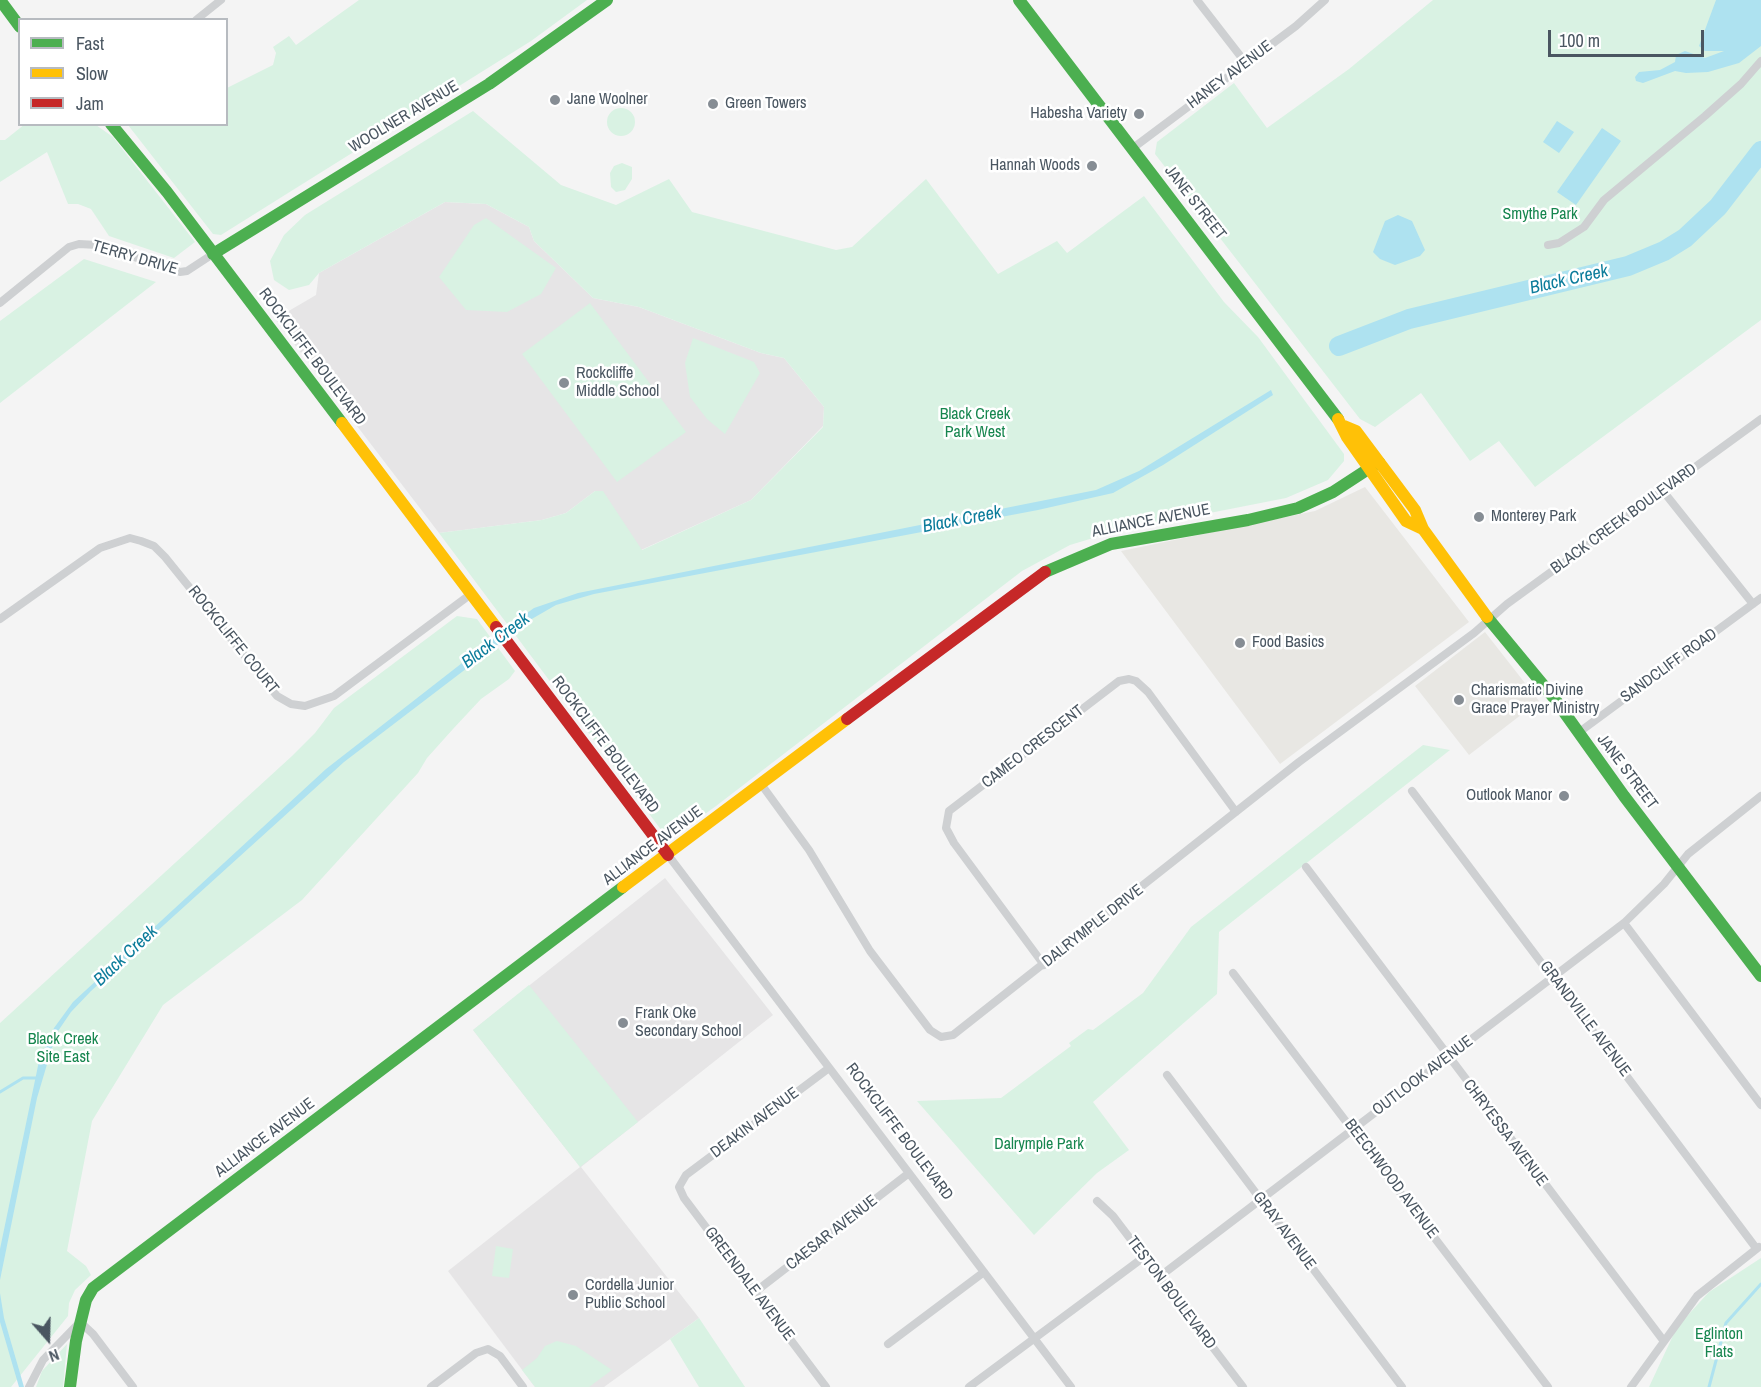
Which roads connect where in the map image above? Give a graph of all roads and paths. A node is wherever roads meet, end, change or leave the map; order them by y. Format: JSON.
{"nodes":[{"id":1,"x":0,"y":0,"type":"edge"},
{"id":2,"x":221,"y":0,"type":"edge"},
{"id":3,"x":607,"y":0,"type":"edge"},
{"id":4,"x":1019,"y":0,"type":"edge"},
{"id":5,"x":1197,"y":0,"type":"edge"},
{"id":6,"x":1325,"y":0,"type":"edge"},
{"id":7,"x":198,"y":18,"type":"edge"},
{"id":8,"x":18,"y":24,"type":"edge"},
{"id":9,"x":1761,"y":61,"type":"edge"},
{"id":10,"x":1245,"y":62,"type":"junction"},
{"id":11,"x":113,"y":126,"type":"edge"},
{"id":12,"x":1133,"y":148,"type":"junction"},
{"id":13,"x":1548,"y":245,"type":"dead end"},
{"id":14,"x":213,"y":254,"type":"junction"},
{"id":15,"x":0,"y":303,"type":"edge"},
{"id":16,"x":1761,"y":419,"type":"edge"},
{"id":17,"x":1375,"y":466,"type":"junction"},
{"id":18,"x":1663,"y":491,"type":"junction"},
{"id":19,"x":471,"y":594,"type":"junction"},
{"id":20,"x":1761,"y":598,"type":"edge"},
{"id":21,"x":1753,"y":604,"type":"junction"},
{"id":22,"x":0,"y":619,"type":"edge"},
{"id":23,"x":1488,"y":619,"type":"junction"},
{"id":24,"x":1578,"y":733,"type":"junction"},
{"id":25,"x":761,"y":784,"type":"junction"},
{"id":26,"x":1412,"y":791,"type":"dead end"},
{"id":27,"x":1761,"y":796,"type":"edge"},
{"id":28,"x":1236,"y":812,"type":"junction"},
{"id":29,"x":668,"y":855,"type":"junction"},
{"id":30,"x":1306,"y":867,"type":"dead end"},
{"id":31,"x":1677,"y":867,"type":"junction"},
{"id":32,"x":1624,"y":923,"type":"junction"},
{"id":33,"x":1044,"y":966,"type":"junction"},
{"id":34,"x":1233,"y":973,"type":"dead end"},
{"id":35,"x":1554,"y":976,"type":"junction"},
{"id":36,"x":1761,"y":976,"type":"edge"},
{"id":37,"x":1448,"y":1058,"type":"junction"},
{"id":38,"x":829,"y":1068,"type":"junction"},
{"id":39,"x":1167,"y":1075,"type":"dead end"},
{"id":40,"x":1761,"y":1104,"type":"edge"},
{"id":41,"x":1353,"y":1129,"type":"junction"},
{"id":42,"x":909,"y":1173,"type":"junction"},
{"id":43,"x":683,"y":1180,"type":"joint"},
{"id":44,"x":1262,"y":1200,"type":"junction"},
{"id":45,"x":1097,"y":1201,"type":"dead end"},
{"id":46,"x":1759,"y":1247,"type":"edge"},
{"id":47,"x":1144,"y":1257,"type":"junction"},
{"id":48,"x":984,"y":1272,"type":"junction"},
{"id":49,"x":1159,"y":1277,"type":"junction"},
{"id":50,"x":755,"y":1293,"type":"junction"},
{"id":51,"x":80,"y":1322,"type":"junction"},
{"id":52,"x":1035,"y":1339,"type":"junction"},
{"id":53,"x":1663,"y":1341,"type":"junction"},
{"id":54,"x":888,"y":1344,"type":"dead end"},
{"id":55,"x":30,"y":1383,"type":"edge"},
{"id":56,"x":70,"y":1387,"type":"edge"},
{"id":57,"x":133,"y":1387,"type":"edge"},
{"id":58,"x":431,"y":1387,"type":"edge"},
{"id":59,"x":523,"y":1387,"type":"edge"},
{"id":60,"x":826,"y":1387,"type":"edge"},
{"id":61,"x":969,"y":1387,"type":"edge"},
{"id":62,"x":1071,"y":1387,"type":"edge"},
{"id":63,"x":1243,"y":1387,"type":"edge"},
{"id":64,"x":1402,"y":1387,"type":"edge"},
{"id":65,"x":1548,"y":1387,"type":"edge"},
{"id":66,"x":1631,"y":1387,"type":"edge"}],
"edges":[{"from":1,"to":8,"type":"street"},
{"from":2,"to":7,"type":"street"},
{"from":3,"to":14,"type":"street","name":"WOOLNER AVENUE"},
{"from":4,"to":12,"type":"street","name":"JANE STREET"},
{"from":5,"to":10,"type":"street"},
{"from":6,"to":10,"type":"street","name":"HANEY AVENUE"},
{"from":9,"to":13,"type":"street"},
{"from":10,"to":12,"type":"street","name":"HANEY AVENUE"},
{"from":11,"to":14,"type":"street","name":"ROCKCLIFFE BOULEVARD"},
{"from":12,"to":17,"type":"street","name":"JANE STREET"},
{"from":14,"to":15,"type":"street","name":"TERRY DRIVE"},
{"from":14,"to":19,"type":"street","name":"ROCKCLIFFE BOULEVARD"},
{"from":16,"to":18,"type":"street","name":"BLACK CREEK BOULEVARD"},
{"from":17,"to":23,"type":"street","name":"JANE STREET"},
{"from":17,"to":25,"type":"street","name":"ALLIANCE AVENUE"},
{"from":18,"to":21,"type":"street"},
{"from":18,"to":23,"type":"street","name":"BLACK CREEK BOULEVARD"},
{"from":19,"to":22,"type":"street","name":"ROCKCLIFFE COURT"},
{"from":19,"to":29,"type":"street","name":"ROCKCLIFFE BOULEVARD"},
{"from":20,"to":21,"type":"street","name":"SANDCLIFF ROAD"},
{"from":21,"to":24,"type":"street","name":"SANDCLIFF ROAD"},
{"from":23,"to":24,"type":"street","name":"JANE STREET"},
{"from":23,"to":28,"type":"street","name":"DALRYMPLE DRIVE"},
{"from":24,"to":31,"type":"street","name":"JANE STREET"},
{"from":25,"to":29,"type":"street","name":"ALLIANCE AVENUE"},
{"from":25,"to":33,"type":"street","name":"DALRYMPLE DRIVE"},
{"from":26,"to":35,"type":"street","name":"GRANDVILLE AVENUE"},
{"from":27,"to":31,"type":"street","name":"OUTLOOK AVENUE"},
{"from":28,"to":33,"type":"street","name":"DALRYMPLE DRIVE"},
{"from":28,"to":33,"type":"street","name":"CAMEO CRESCENT"},
{"from":29,"to":38,"type":"street","name":"ROCKCLIFFE BOULEVARD"},
{"from":29,"to":51,"type":"street","name":"ALLIANCE AVENUE"},
{"from":30,"to":37,"type":"street","name":"CHRYESSA AVENUE"},
{"from":31,"to":32,"type":"street","name":"OUTLOOK AVENUE"},
{"from":31,"to":36,"type":"street","name":"JANE STREET"},
{"from":32,"to":35,"type":"street","name":"OUTLOOK AVENUE"},
{"from":32,"to":40,"type":"street"},
{"from":34,"to":41,"type":"street","name":"BEECHWOOD AVENUE"},
{"from":35,"to":37,"type":"street","name":"OUTLOOK AVENUE"},
{"from":35,"to":46,"type":"street","name":"GRANDVILLE AVENUE"},
{"from":37,"to":41,"type":"street","name":"OUTLOOK AVENUE"},
{"from":37,"to":53,"type":"street","name":"CHRYESSA AVENUE"},
{"from":38,"to":42,"type":"street","name":"ROCKCLIFFE BOULEVARD"},
{"from":38,"to":43,"type":"street","name":"DEAKIN AVENUE"},
{"from":39,"to":44,"type":"street","name":"GRAY AVENUE"},
{"from":41,"to":44,"type":"street","name":"OUTLOOK AVENUE"},
{"from":41,"to":65,"type":"street","name":"BEECHWOOD AVENUE"},
{"from":42,"to":48,"type":"street","name":"ROCKCLIFFE BOULEVARD"},
{"from":42,"to":50,"type":"street","name":"CAESAR AVENUE"},
{"from":43,"to":50,"type":"street","name":"GREENDALE AVENUE"},
{"from":44,"to":49,"type":"street","name":"OUTLOOK AVENUE"},
{"from":44,"to":64,"type":"street","name":"GRAY AVENUE"},
{"from":45,"to":47,"type":"street","name":"TESTON BOULEVARD"},
{"from":46,"to":53,"type":"street"},
{"from":47,"to":49,"type":"street","name":"TESTON BOULEVARD"},
{"from":47,"to":52,"type":"street"},
{"from":48,"to":52,"type":"street","name":"ROCKCLIFFE BOULEVARD"},
{"from":48,"to":54,"type":"street"},
{"from":49,"to":63,"type":"street","name":"TESTON BOULEVARD"},
{"from":50,"to":60,"type":"street","name":"GREENDALE AVENUE"},
{"from":51,"to":55,"type":"street","name":"ALLIANCE AVENUE"},
{"from":51,"to":56,"type":"street"},
{"from":51,"to":57,"type":"street"},
{"from":52,"to":61,"type":"street"},
{"from":52,"to":62,"type":"street","name":"ROCKCLIFFE BOULEVARD"},
{"from":53,"to":66,"type":"street"},
{"from":58,"to":59,"type":"street"}]}
